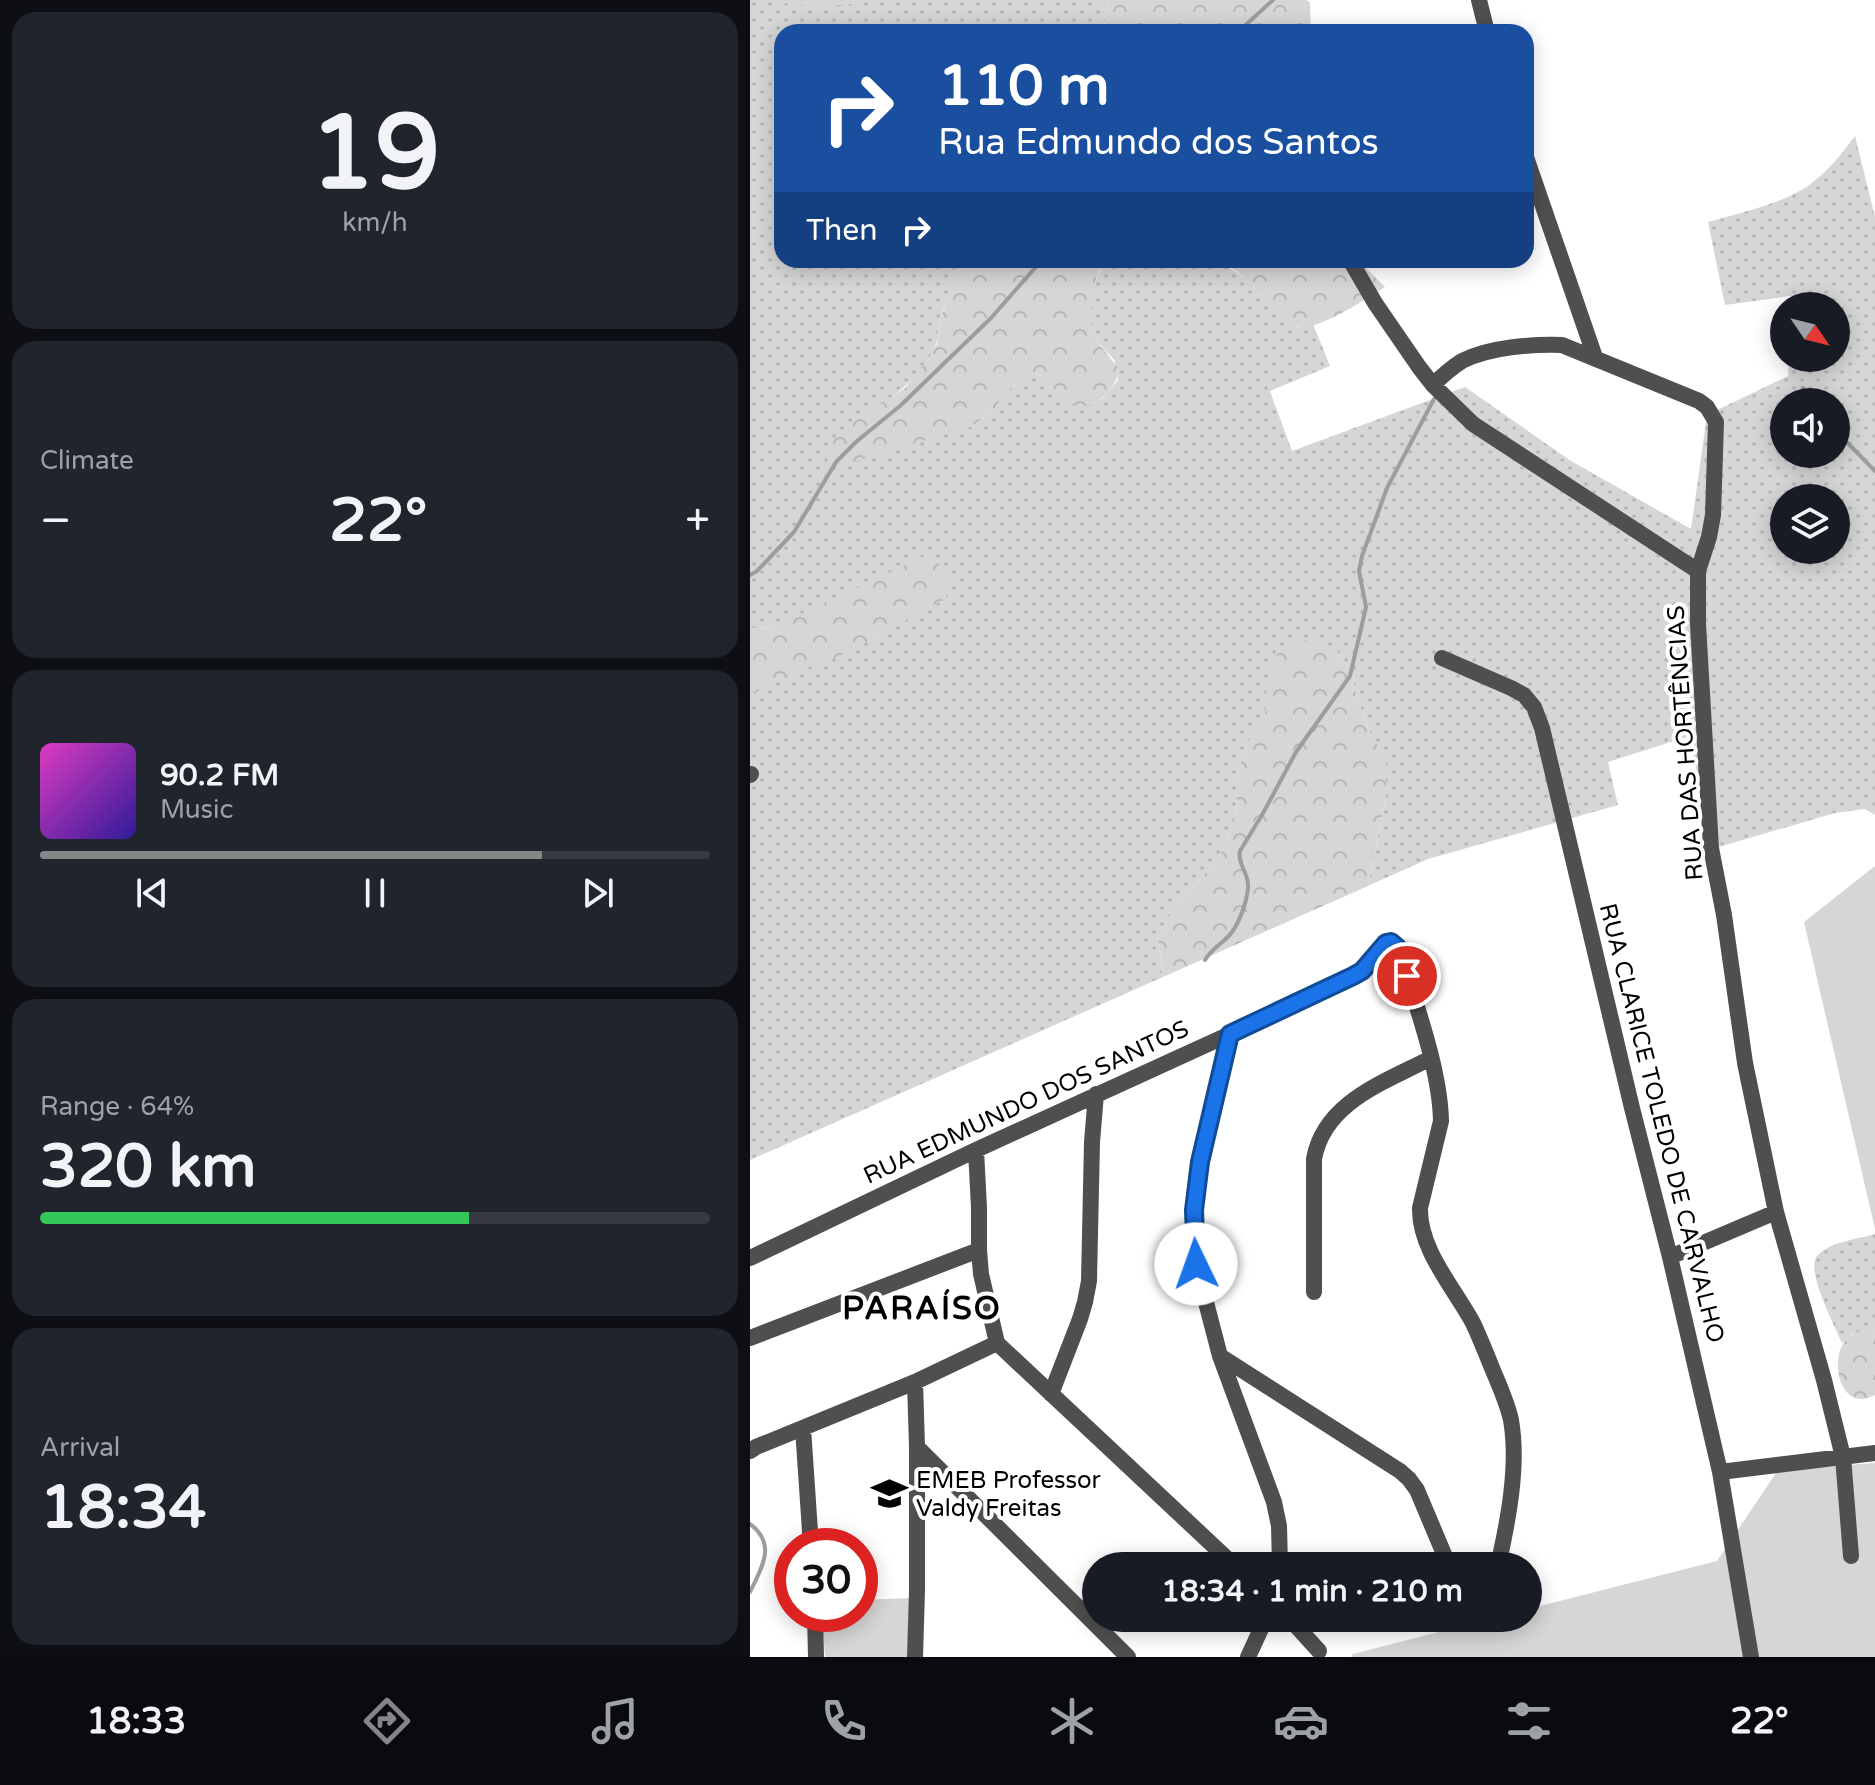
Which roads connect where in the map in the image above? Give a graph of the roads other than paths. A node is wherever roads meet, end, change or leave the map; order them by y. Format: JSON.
{"nodes":[{"id":1,"x":1479,"y":0,"type":"edge"},
{"id":2,"x":1485,"y":24,"type":"edge"},
{"id":3,"x":1534,"y":180,"type":"edge"},
{"id":4,"x":1355,"y":268,"type":"edge"},
{"id":5,"x":1595,"y":357,"type":"junction"},
{"id":6,"x":1433,"y":385,"type":"junction"},
{"id":7,"x":1698,"y":571,"type":"junction"},
{"id":8,"x":1442,"y":658,"type":"dead end"},
{"id":9,"x":1230,"y":1034,"type":"junction"},
{"id":10,"x":1431,"y":1058,"type":"junction"},
{"id":11,"x":1096,"y":1094,"type":"junction"},
{"id":12,"x":976,"y":1150,"type":"junction"},
{"id":13,"x":1776,"y":1212,"type":"junction"},
{"id":14,"x":979,"y":1250,"type":"junction"},
{"id":15,"x":1670,"y":1257,"type":"junction"},
{"id":16,"x":750,"y":1258,"type":"edge"},
{"id":17,"x":1314,"y":1292,"type":"dead end"},
{"id":18,"x":750,"y":1338,"type":"edge"},
{"id":19,"x":997,"y":1343,"type":"junction"},
{"id":20,"x":1220,"y":1356,"type":"junction"},
{"id":21,"x":915,"y":1382,"type":"junction"},
{"id":22,"x":1051,"y":1394,"type":"junction"},
{"id":23,"x":803,"y":1428,"type":"junction"},
{"id":24,"x":752,"y":1446,"type":"edge"},
{"id":25,"x":917,"y":1447,"type":"junction"},
{"id":26,"x":1875,"y":1453,"type":"edge"},
{"id":27,"x":1843,"y":1457,"type":"junction"},
{"id":28,"x":1720,"y":1472,"type":"junction"},
{"id":29,"x":810,"y":1528,"type":"edge"},
{"id":30,"x":1220,"y":1552,"type":"edge"},
{"id":31,"x":1280,"y":1552,"type":"edge"},
{"id":32,"x":1443,"y":1552,"type":"edge"},
{"id":33,"x":1501,"y":1552,"type":"edge"},
{"id":34,"x":1851,"y":1556,"type":"dead end"},
{"id":35,"x":815,"y":1632,"type":"edge"},
{"id":36,"x":1260,"y":1632,"type":"edge"},
{"id":37,"x":1302,"y":1632,"type":"edge"},
{"id":38,"x":1319,"y":1651,"type":"dead end"},
{"id":39,"x":816,"y":1657,"type":"edge"},
{"id":40,"x":915,"y":1657,"type":"edge"},
{"id":41,"x":1128,"y":1657,"type":"edge"},
{"id":42,"x":1248,"y":1657,"type":"edge"},
{"id":43,"x":1751,"y":1657,"type":"edge"}],
"edges":[{"from":1,"to":2,"type":"street"},
{"from":3,"to":5,"type":"street"},
{"from":4,"to":6,"type":"street"},
{"from":5,"to":6,"type":"street","name":"RUA DAS HORTÊNCIAS"},
{"from":5,"to":7,"type":"street","name":"RUA DAS HORTÊNCIAS"},
{"from":6,"to":7,"type":"street"},
{"from":7,"to":13,"type":"street","name":"RUA DAS HORTÊNCIAS"},
{"from":8,"to":15,"type":"street","name":"RUA CLARICE TOLEDO DE CARVALHO"},
{"from":9,"to":10,"type":"street","name":"RUA EDMUNDO DOS SANTOS"},
{"from":9,"to":11,"type":"street","name":"RUA EDMUNDO DOS SANTOS"},
{"from":9,"to":20,"type":"street"},
{"from":10,"to":17,"type":"street"},
{"from":10,"to":33,"type":"street"},
{"from":11,"to":12,"type":"street","name":"RUA EDMUNDO DOS SANTOS"},
{"from":11,"to":22,"type":"street"},
{"from":12,"to":14,"type":"street"},
{"from":12,"to":16,"type":"street","name":"RUA EDMUNDO DOS SANTOS"},
{"from":13,"to":15,"type":"street"},
{"from":13,"to":27,"type":"street","name":"RUA DAS HORTÊNCIAS"},
{"from":14,"to":18,"type":"street"},
{"from":14,"to":19,"type":"street"},
{"from":15,"to":28,"type":"street","name":"RUA CLARICE TOLEDO DE CARVALHO"},
{"from":19,"to":21,"type":"street"},
{"from":19,"to":22,"type":"street"},
{"from":20,"to":31,"type":"street"},
{"from":20,"to":32,"type":"street"},
{"from":21,"to":23,"type":"street"},
{"from":21,"to":25,"type":"street"},
{"from":22,"to":30,"type":"street"},
{"from":23,"to":24,"type":"street"},
{"from":23,"to":29,"type":"street"},
{"from":25,"to":40,"type":"street"},
{"from":25,"to":41,"type":"street"},
{"from":26,"to":27,"type":"street"},
{"from":27,"to":28,"type":"street"},
{"from":27,"to":34,"type":"street","name":"RUA DAS HORTÊNCIAS"},
{"from":28,"to":43,"type":"street","name":"RUA CLARICE TOLEDO DE CARVALHO"},
{"from":35,"to":39,"type":"street"},
{"from":36,"to":42,"type":"street"},
{"from":37,"to":38,"type":"street"}]}
